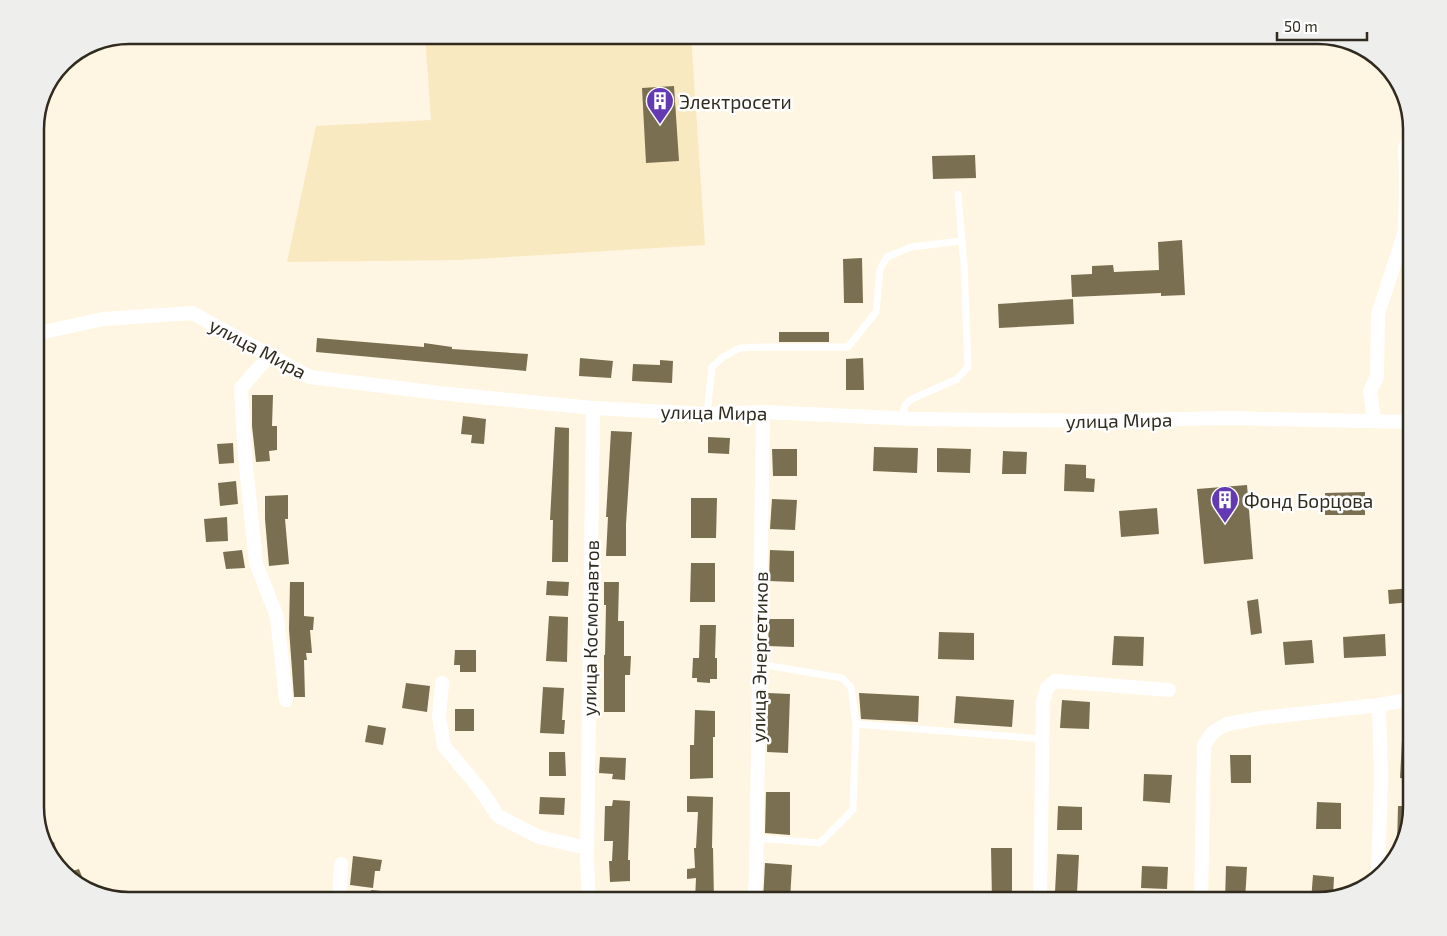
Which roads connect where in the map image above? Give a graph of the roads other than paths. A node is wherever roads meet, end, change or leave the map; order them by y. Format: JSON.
{"nodes":[{"id":1,"x":958,"y":194,"type":"dead end"},
{"id":2,"x":1403,"y":237,"type":"edge"},
{"id":3,"x":962,"y":241,"type":"junction"},
{"id":4,"x":44,"y":332,"type":"edge"},
{"id":5,"x":269,"y":356,"type":"junction"},
{"id":6,"x":593,"y":408,"type":"junction"},
{"id":7,"x":763,"y":412,"type":"junction"},
{"id":8,"x":707,"y":414,"type":"junction"},
{"id":9,"x":902,"y":418,"type":"junction"},
{"id":10,"x":1374,"y":420,"type":"junction"},
{"id":11,"x":1403,"y":422,"type":"edge"},
{"id":12,"x":759,"y":664,"type":"junction"},
{"id":13,"x":442,"y":683,"type":"dead end"},
{"id":14,"x":1169,"y":690,"type":"dead end"},
{"id":15,"x":286,"y":700,"type":"dead end"},
{"id":16,"x":1403,"y":701,"type":"edge"},
{"id":17,"x":1379,"y":705,"type":"junction"},
{"id":18,"x":856,"y":724,"type":"junction"},
{"id":19,"x":1042,"y":739,"type":"junction"},
{"id":20,"x":757,"y":838,"type":"junction"},
{"id":21,"x":587,"y":848,"type":"junction"},
{"id":22,"x":341,"y":864,"type":"dead end"},
{"id":23,"x":1378,"y":867,"type":"edge"},
{"id":24,"x":339,"y":892,"type":"edge"},
{"id":25,"x":589,"y":892,"type":"edge"},
{"id":26,"x":754,"y":892,"type":"edge"},
{"id":27,"x":1040,"y":892,"type":"edge"},
{"id":28,"x":1201,"y":892,"type":"edge"}],
"edges":[{"from":1,"to":3,"type":"lane"},
{"from":2,"to":10,"type":"street"},
{"from":3,"to":8,"type":"lane"},
{"from":3,"to":9,"type":"lane"},
{"from":4,"to":5,"type":"street","name":"улица Мира"},
{"from":5,"to":6,"type":"street","name":"улица Мира"},
{"from":5,"to":15,"type":"street"},
{"from":6,"to":8,"type":"street","name":"улица Мира"},
{"from":6,"to":21,"type":"street","name":"улица Космонавтов"},
{"from":7,"to":8,"type":"street","name":"улица Мира"},
{"from":7,"to":9,"type":"street","name":"улица Мира"},
{"from":7,"to":12,"type":"street","name":"улица Энергетиков"},
{"from":9,"to":10,"type":"street","name":"улица Мира"},
{"from":10,"to":11,"type":"street","name":"улица Мира"},
{"from":12,"to":18,"type":"lane"},
{"from":12,"to":20,"type":"street","name":"улица Энергетиков"},
{"from":13,"to":21,"type":"street"},
{"from":14,"to":19,"type":"street"},
{"from":16,"to":17,"type":"street"},
{"from":17,"to":23,"type":"street"},
{"from":17,"to":28,"type":"street"},
{"from":18,"to":19,"type":"lane"},
{"from":18,"to":20,"type":"lane"},
{"from":19,"to":27,"type":"street"},
{"from":20,"to":26,"type":"street","name":"улица Энергетиков"},
{"from":21,"to":25,"type":"street","name":"улица Космонавтов"},
{"from":22,"to":24,"type":"street"}]}
